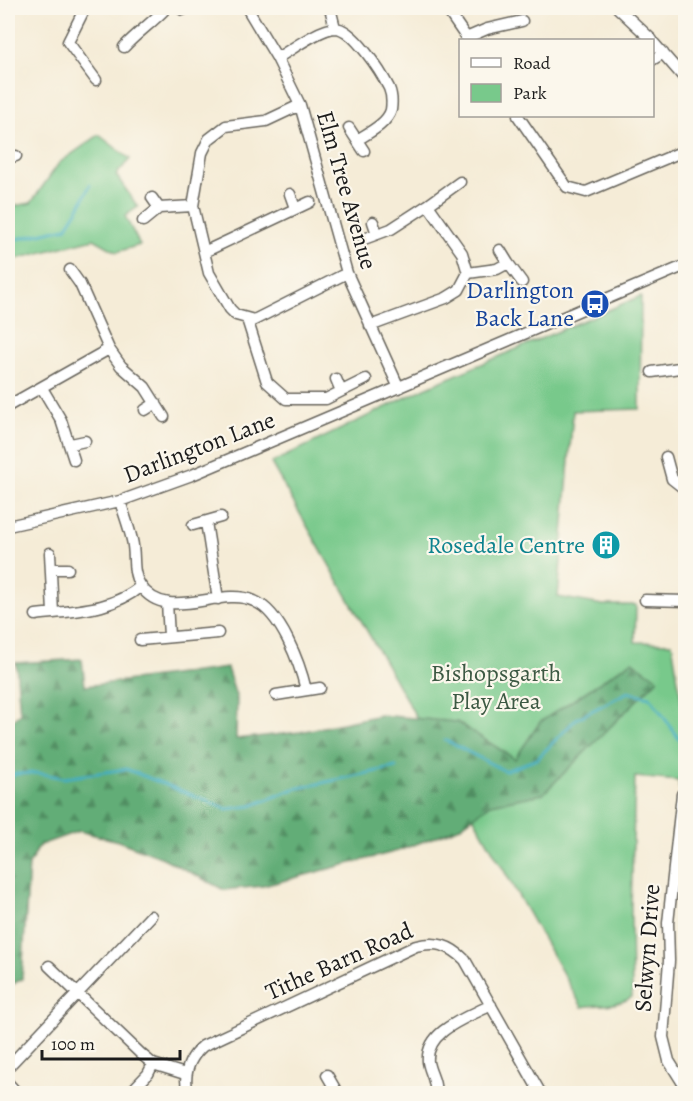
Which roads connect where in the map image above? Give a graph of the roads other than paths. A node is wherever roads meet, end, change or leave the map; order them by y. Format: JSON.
{"nodes":[{"id":1,"x":85,"y":8,"type":"edge"},
{"id":2,"x":166,"y":8,"type":"edge"},
{"id":3,"x":247,"y":8,"type":"edge"},
{"id":4,"x":330,"y":8,"type":"edge"},
{"id":5,"x":446,"y":8,"type":"edge"},
{"id":6,"x":618,"y":8,"type":"edge"},
{"id":7,"x":522,"y":21,"type":"dead end"},
{"id":8,"x":335,"y":28,"type":"junction"},
{"id":9,"x":467,"y":39,"type":"edge"},
{"id":10,"x":650,"y":39,"type":"edge"},
{"id":11,"x":654,"y":43,"type":"edge"},
{"id":12,"x":123,"y":47,"type":"dead end"},
{"id":13,"x":663,"y":53,"type":"junction"},
{"id":14,"x":277,"y":58,"type":"junction"},
{"id":15,"x":654,"y":59,"type":"edge"},
{"id":16,"x":680,"y":64,"type":"edge"},
{"id":17,"x":96,"y":80,"type":"dead end"},
{"id":18,"x":686,"y":80,"type":"edge"},
{"id":19,"x":300,"y":105,"type":"junction"},
{"id":20,"x":521,"y":117,"type":"edge"},
{"id":21,"x":349,"y":128,"type":"dead end"},
{"id":22,"x":357,"y":140,"type":"junction"},
{"id":23,"x":686,"y":150,"type":"edge"},
{"id":24,"x":364,"y":151,"type":"dead end"},
{"id":25,"x":441,"y":180,"type":"dead end"},
{"id":26,"x":460,"y":182,"type":"dead end"},
{"id":27,"x":448,"y":189,"type":"junction"},
{"id":28,"x":290,"y":194,"type":"dead end"},
{"id":29,"x":152,"y":198,"type":"dead end"},
{"id":30,"x":309,"y":202,"type":"dead end"},
{"id":31,"x":428,"y":205,"type":"junction"},
{"id":32,"x":194,"y":206,"type":"junction"},
{"id":33,"x":159,"y":208,"type":"junction"},
{"id":34,"x":295,"y":208,"type":"junction"},
{"id":35,"x":143,"y":221,"type":"dead end"},
{"id":36,"x":373,"y":222,"type":"dead end"},
{"id":37,"x":377,"y":234,"type":"junction"},
{"id":38,"x":364,"y":239,"type":"dead end"},
{"id":39,"x":500,"y":250,"type":"dead end"},
{"id":40,"x":204,"y":252,"type":"junction"},
{"id":41,"x":508,"y":263,"type":"junction"},
{"id":42,"x":686,"y":265,"type":"edge"},
{"id":43,"x":70,"y":270,"type":"dead end"},
{"id":44,"x":347,"y":273,"type":"junction"},
{"id":45,"x":468,"y":273,"type":"junction"},
{"id":46,"x":522,"y":282,"type":"dead end"},
{"id":47,"x":247,"y":319,"type":"junction"},
{"id":48,"x":370,"y":326,"type":"junction"},
{"id":49,"x":109,"y":349,"type":"junction"},
{"id":50,"x":686,"y":367,"type":"edge"},
{"id":51,"x":652,"y":372,"type":"dead end"},
{"id":52,"x":336,"y":379,"type":"dead end"},
{"id":53,"x":366,"y":379,"type":"dead end"},
{"id":54,"x":42,"y":388,"type":"junction"},
{"id":55,"x":399,"y":388,"type":"junction"},
{"id":56,"x":341,"y":391,"type":"junction"},
{"id":57,"x":156,"y":403,"type":"junction"},
{"id":58,"x":8,"y":406,"type":"edge"},
{"id":59,"x":145,"y":411,"type":"dead end"},
{"id":60,"x":164,"y":417,"type":"dead end"},
{"id":61,"x":85,"y":441,"type":"dead end"},
{"id":62,"x":71,"y":444,"type":"junction"},
{"id":63,"x":666,"y":457,"type":"dead end"},
{"id":64,"x":74,"y":460,"type":"dead end"},
{"id":65,"x":686,"y":490,"type":"edge"},
{"id":66,"x":120,"y":501,"type":"junction"},
{"id":67,"x":221,"y":517,"type":"dead end"},
{"id":68,"x":206,"y":522,"type":"junction"},
{"id":69,"x":193,"y":525,"type":"dead end"},
{"id":70,"x":8,"y":526,"type":"edge"},
{"id":71,"x":50,"y":553,"type":"dead end"},
{"id":72,"x":51,"y":569,"type":"junction"},
{"id":73,"x":68,"y":569,"type":"dead end"},
{"id":74,"x":141,"y":586,"type":"junction"},
{"id":75,"x":218,"y":599,"type":"junction"},
{"id":76,"x":645,"y":600,"type":"dead end"},
{"id":77,"x":686,"y":601,"type":"edge"},
{"id":78,"x":167,"y":603,"type":"junction"},
{"id":79,"x":53,"y":613,"type":"junction"},
{"id":80,"x":36,"y":615,"type":"dead end"},
{"id":81,"x":218,"y":633,"type":"dead end"},
{"id":82,"x":170,"y":636,"type":"junction"},
{"id":83,"x":140,"y":640,"type":"dead end"},
{"id":84,"x":320,"y":688,"type":"dead end"},
{"id":85,"x":306,"y":690,"type":"junction"},
{"id":86,"x":276,"y":695,"type":"dead end"},
{"id":87,"x":682,"y":794,"type":"dead end"},
{"id":88,"x":683,"y":806,"type":"edge"},
{"id":89,"x":681,"y":860,"type":"edge"},
{"id":90,"x":151,"y":915,"type":"dead end"},
{"id":91,"x":49,"y":966,"type":"dead end"},
{"id":92,"x":77,"y":992,"type":"junction"},
{"id":93,"x":491,"y":1005,"type":"junction"},
{"id":94,"x":153,"y":1064,"type":"junction"},
{"id":95,"x":8,"y":1067,"type":"edge"},
{"id":96,"x":185,"y":1074,"type":"junction"},
{"id":97,"x":327,"y":1075,"type":"dead end"},
{"id":98,"x":8,"y":1083,"type":"edge"},
{"id":99,"x":686,"y":1088,"type":"edge"},
{"id":100,"x":18,"y":1094,"type":"edge"},
{"id":101,"x":129,"y":1094,"type":"edge"},
{"id":102,"x":188,"y":1094,"type":"edge"},
{"id":103,"x":338,"y":1094,"type":"edge"},
{"id":104,"x":435,"y":1094,"type":"edge"},
{"id":105,"x":541,"y":1094,"type":"edge"}],
"edges":[{"from":1,"to":17,"type":"street"},
{"from":2,"to":12,"type":"street"},
{"from":3,"to":14,"type":"street","name":"Elm Tree Avenue"},
{"from":4,"to":8,"type":"street"},
{"from":5,"to":9,"type":"street"},
{"from":6,"to":10,"type":"street"},
{"from":7,"to":9,"type":"street"},
{"from":8,"to":14,"type":"street"},
{"from":8,"to":22,"type":"street"},
{"from":11,"to":13,"type":"street"},
{"from":13,"to":15,"type":"street"},
{"from":13,"to":16,"type":"street"},
{"from":14,"to":19,"type":"street","name":"Elm Tree Avenue"},
{"from":16,"to":18,"type":"street"},
{"from":19,"to":32,"type":"street"},
{"from":19,"to":44,"type":"street","name":"Elm Tree Avenue"},
{"from":20,"to":23,"type":"street"},
{"from":21,"to":22,"type":"street"},
{"from":22,"to":24,"type":"street"},
{"from":25,"to":27,"type":"street"},
{"from":26,"to":27,"type":"street"},
{"from":27,"to":31,"type":"street"},
{"from":28,"to":34,"type":"street"},
{"from":29,"to":33,"type":"street"},
{"from":30,"to":34,"type":"street"},
{"from":31,"to":37,"type":"street"},
{"from":31,"to":45,"type":"street"},
{"from":32,"to":33,"type":"street"},
{"from":32,"to":40,"type":"street"},
{"from":33,"to":35,"type":"street"},
{"from":34,"to":40,"type":"street"},
{"from":36,"to":37,"type":"street"},
{"from":37,"to":38,"type":"street"},
{"from":39,"to":41,"type":"street"},
{"from":40,"to":47,"type":"street"},
{"from":41,"to":45,"type":"street"},
{"from":41,"to":46,"type":"street"},
{"from":42,"to":55,"type":"street"},
{"from":43,"to":49,"type":"street"},
{"from":44,"to":47,"type":"street"},
{"from":44,"to":48,"type":"street","name":"Elm Tree Avenue"},
{"from":45,"to":48,"type":"street"},
{"from":47,"to":56,"type":"street"},
{"from":48,"to":55,"type":"street","name":"Elm Tree Avenue"},
{"from":49,"to":54,"type":"street"},
{"from":49,"to":57,"type":"street"},
{"from":50,"to":51,"type":"street"},
{"from":52,"to":56,"type":"street"},
{"from":53,"to":56,"type":"street"},
{"from":54,"to":58,"type":"street"},
{"from":54,"to":62,"type":"street"},
{"from":55,"to":66,"type":"street","name":"Darlington Lane"},
{"from":57,"to":59,"type":"street"},
{"from":57,"to":60,"type":"street"},
{"from":61,"to":62,"type":"street"},
{"from":62,"to":64,"type":"street"},
{"from":63,"to":65,"type":"street"},
{"from":66,"to":70,"type":"street","name":"Darlington Lane"},
{"from":66,"to":74,"type":"street"},
{"from":67,"to":68,"type":"street"},
{"from":68,"to":69,"type":"street"},
{"from":68,"to":75,"type":"street"},
{"from":71,"to":72,"type":"street"},
{"from":72,"to":73,"type":"street"},
{"from":72,"to":79,"type":"street"},
{"from":74,"to":78,"type":"street"},
{"from":74,"to":79,"type":"street"},
{"from":75,"to":78,"type":"street"},
{"from":75,"to":85,"type":"street"},
{"from":76,"to":77,"type":"street"},
{"from":78,"to":82,"type":"street"},
{"from":79,"to":80,"type":"street"},
{"from":81,"to":82,"type":"street"},
{"from":82,"to":83,"type":"street"},
{"from":84,"to":85,"type":"street"},
{"from":85,"to":86,"type":"street"},
{"from":87,"to":88,"type":"street","name":"Selwyn Drive"},
{"from":88,"to":89,"type":"street","name":"Selwyn Drive"},
{"from":89,"to":99,"type":"street","name":"Selwyn Drive"},
{"from":90,"to":92,"type":"street"},
{"from":91,"to":92,"type":"street"},
{"from":92,"to":94,"type":"street"},
{"from":92,"to":95,"type":"street"},
{"from":93,"to":96,"type":"street","name":"Tithe Barn Road"},
{"from":93,"to":104,"type":"street"},
{"from":93,"to":105,"type":"street","name":"Tithe Barn Road"},
{"from":94,"to":96,"type":"street"},
{"from":94,"to":101,"type":"street"},
{"from":96,"to":102,"type":"street"},
{"from":97,"to":103,"type":"street"},
{"from":98,"to":100,"type":"street"}]}
